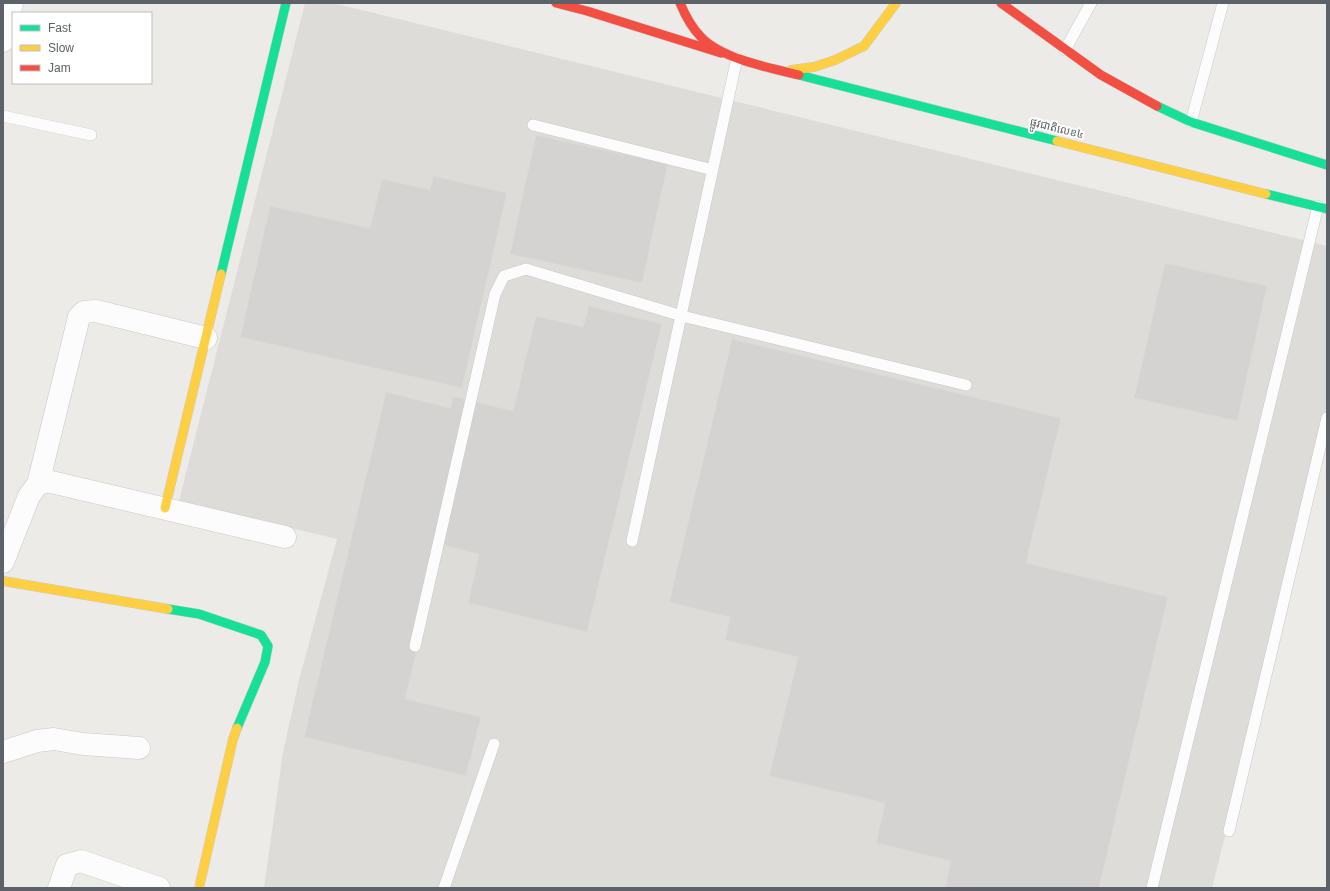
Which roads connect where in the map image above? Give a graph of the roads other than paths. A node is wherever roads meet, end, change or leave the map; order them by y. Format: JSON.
{"nodes":[{"id":1,"x":12,"y":3,"type":"edge"},
{"id":2,"x":286,"y":3,"type":"edge"},
{"id":3,"x":556,"y":3,"type":"edge"},
{"id":4,"x":680,"y":3,"type":"edge"},
{"id":5,"x":896,"y":3,"type":"edge"},
{"id":6,"x":1001,"y":3,"type":"edge"},
{"id":7,"x":1091,"y":3,"type":"edge"},
{"id":8,"x":1223,"y":3,"type":"edge"},
{"id":9,"x":3,"y":41,"type":"edge"},
{"id":10,"x":1065,"y":50,"type":"junction"},
{"id":11,"x":737,"y":58,"type":"junction"},
{"id":12,"x":782,"y":71,"type":"junction"},
{"id":13,"x":3,"y":116,"type":"edge"},
{"id":14,"x":1191,"y":122,"type":"junction"},
{"id":15,"x":533,"y":125,"type":"dead end"},
{"id":16,"x":91,"y":135,"type":"dead end"},
{"id":17,"x":1327,"y":165,"type":"edge"},
{"id":18,"x":713,"y":170,"type":"junction"},
{"id":19,"x":1322,"y":207,"type":"edge"},
{"id":20,"x":682,"y":316,"type":"junction"},
{"id":21,"x":206,"y":338,"type":"junction"},
{"id":22,"x":966,"y":385,"type":"dead end"},
{"id":23,"x":1327,"y":418,"type":"edge"},
{"id":24,"x":38,"y":484,"type":"junction"},
{"id":25,"x":165,"y":508,"type":"junction"},
{"id":26,"x":285,"y":537,"type":"dead end"},
{"id":27,"x":632,"y":541,"type":"dead end"},
{"id":28,"x":3,"y":562,"type":"edge"},
{"id":29,"x":3,"y":581,"type":"edge"},
{"id":30,"x":415,"y":646,"type":"dead end"},
{"id":31,"x":494,"y":744,"type":"dead end"},
{"id":32,"x":139,"y":748,"type":"dead end"},
{"id":33,"x":3,"y":752,"type":"edge"},
{"id":34,"x":1229,"y":831,"type":"dead end"},
{"id":35,"x":59,"y":888,"type":"edge"},
{"id":36,"x":159,"y":888,"type":"edge"},
{"id":37,"x":199,"y":888,"type":"edge"},
{"id":38,"x":444,"y":888,"type":"edge"},
{"id":39,"x":1152,"y":888,"type":"edge"}],
"edges":[{"from":1,"to":9,"type":"street"},
{"from":2,"to":21,"type":"main road"},
{"from":3,"to":11,"type":"main road"},
{"from":4,"to":11,"type":"main road"},
{"from":5,"to":12,"type":"main road"},
{"from":6,"to":10,"type":"main road"},
{"from":7,"to":10,"type":"lane"},
{"from":8,"to":14,"type":"lane"},
{"from":10,"to":14,"type":"main road"},
{"from":11,"to":12,"type":"main road","name":"ផ្លូវជាតិលេខ៤"},
{"from":11,"to":18,"type":"lane"},
{"from":12,"to":19,"type":"main road","name":"ផ្លូវជាតិលេខ៤"},
{"from":13,"to":16,"type":"lane"},
{"from":14,"to":17,"type":"main road"},
{"from":15,"to":18,"type":"lane"},
{"from":18,"to":20,"type":"lane"},
{"from":19,"to":39,"type":"lane"},
{"from":20,"to":22,"type":"lane"},
{"from":20,"to":27,"type":"lane"},
{"from":20,"to":30,"type":"lane"},
{"from":21,"to":24,"type":"street"},
{"from":21,"to":25,"type":"main road"},
{"from":23,"to":34,"type":"lane"},
{"from":24,"to":25,"type":"street"},
{"from":24,"to":28,"type":"street"},
{"from":25,"to":26,"type":"street"},
{"from":29,"to":37,"type":"main road"},
{"from":31,"to":38,"type":"lane"},
{"from":32,"to":33,"type":"street"},
{"from":35,"to":36,"type":"street"}]}
